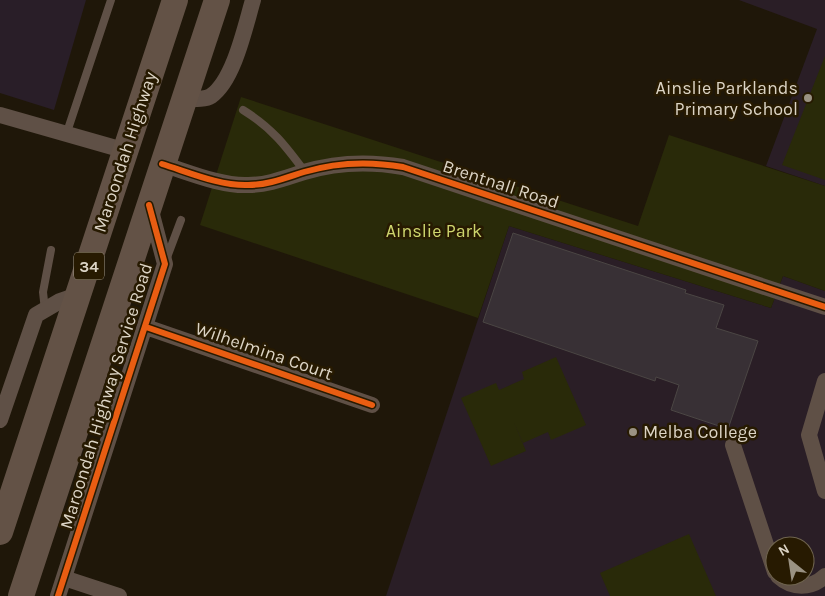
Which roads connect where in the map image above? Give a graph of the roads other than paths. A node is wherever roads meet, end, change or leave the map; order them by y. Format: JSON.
{"nodes":[{"id":1,"x":111,"y":0,"type":"edge"},
{"id":2,"x":175,"y":0,"type":"edge"},
{"id":3,"x":217,"y":0,"type":"edge"},
{"id":4,"x":254,"y":0,"type":"edge"},
{"id":5,"x":184,"y":99,"type":"junction"},
{"id":6,"x":243,"y":110,"type":"dead end"},
{"id":7,"x":0,"y":116,"type":"edge"},
{"id":8,"x":66,"y":135,"type":"junction"},
{"id":9,"x":123,"y":150,"type":"junction"},
{"id":10,"x":162,"y":164,"type":"junction"},
{"id":11,"x":305,"y":172,"type":"junction"},
{"id":12,"x":149,"y":205,"type":"junction"},
{"id":13,"x":181,"y":220,"type":"dead end"},
{"id":14,"x":51,"y":250,"type":"dead end"},
{"id":15,"x":165,"y":264,"type":"junction"},
{"id":16,"x":80,"y":294,"type":"junction"},
{"id":17,"x":825,"y":307,"type":"edge"},
{"id":18,"x":45,"y":310,"type":"junction"},
{"id":19,"x":146,"y":327,"type":"junction"},
{"id":20,"x":825,"y":381,"type":"edge"},
{"id":21,"x":4,"y":395,"type":"edge"},
{"id":22,"x":372,"y":405,"type":"dead end"},
{"id":23,"x":0,"y":420,"type":"edge"},
{"id":24,"x":733,"y":445,"type":"dead end"},
{"id":25,"x":825,"y":491,"type":"edge"},
{"id":26,"x":0,"y":532,"type":"edge"},
{"id":27,"x":765,"y":542,"type":"edge"},
{"id":28,"x":64,"y":578,"type":"junction"},
{"id":29,"x":21,"y":596,"type":"edge"},
{"id":30,"x":58,"y":596,"type":"edge"},
{"id":31,"x":120,"y":596,"type":"edge"}],
"edges":[{"from":1,"to":8,"type":"lane"},
{"from":2,"to":9,"type":"highway","name":"Maroondah Highway","number":"34"},
{"from":3,"to":5,"type":"highway","number":"34"},
{"from":4,"to":5,"type":"street"},
{"from":5,"to":10,"type":"highway","number":"34"},
{"from":6,"to":11,"type":"lane"},
{"from":7,"to":8,"type":"street"},
{"from":8,"to":9,"type":"street"},
{"from":9,"to":10,"type":"highway"},
{"from":9,"to":16,"type":"highway","name":"Maroondah Highway","number":"34"},
{"from":10,"to":11,"type":"street","name":"Brentnall Road"},
{"from":10,"to":12,"type":"highway","number":"34"},
{"from":11,"to":17,"type":"street","name":"Brentnall Road"},
{"from":12,"to":15,"type":"street","name":"Maroondah Highway Service Road"},
{"from":12,"to":29,"type":"highway","number":"34"},
{"from":13,"to":15,"type":"lane","name":"Maroondah Highway Service Road"},
{"from":14,"to":18,"type":"lane"},
{"from":15,"to":19,"type":"street","name":"Maroondah Highway Service Road"},
{"from":16,"to":18,"type":"street"},
{"from":16,"to":26,"type":"highway","name":"Maroondah Highway","number":"34"},
{"from":18,"to":21,"type":"street"},
{"from":19,"to":22,"type":"street","name":"Wilhelmina Court"},
{"from":19,"to":28,"type":"street","name":"Maroondah Highway Service Road"},
{"from":20,"to":25,"type":"street"},
{"from":21,"to":23,"type":"street"},
{"from":24,"to":27,"type":"street"},
{"from":28,"to":30,"type":"street","name":"Maroondah Highway Service Road"},
{"from":28,"to":31,"type":"street"}]}
